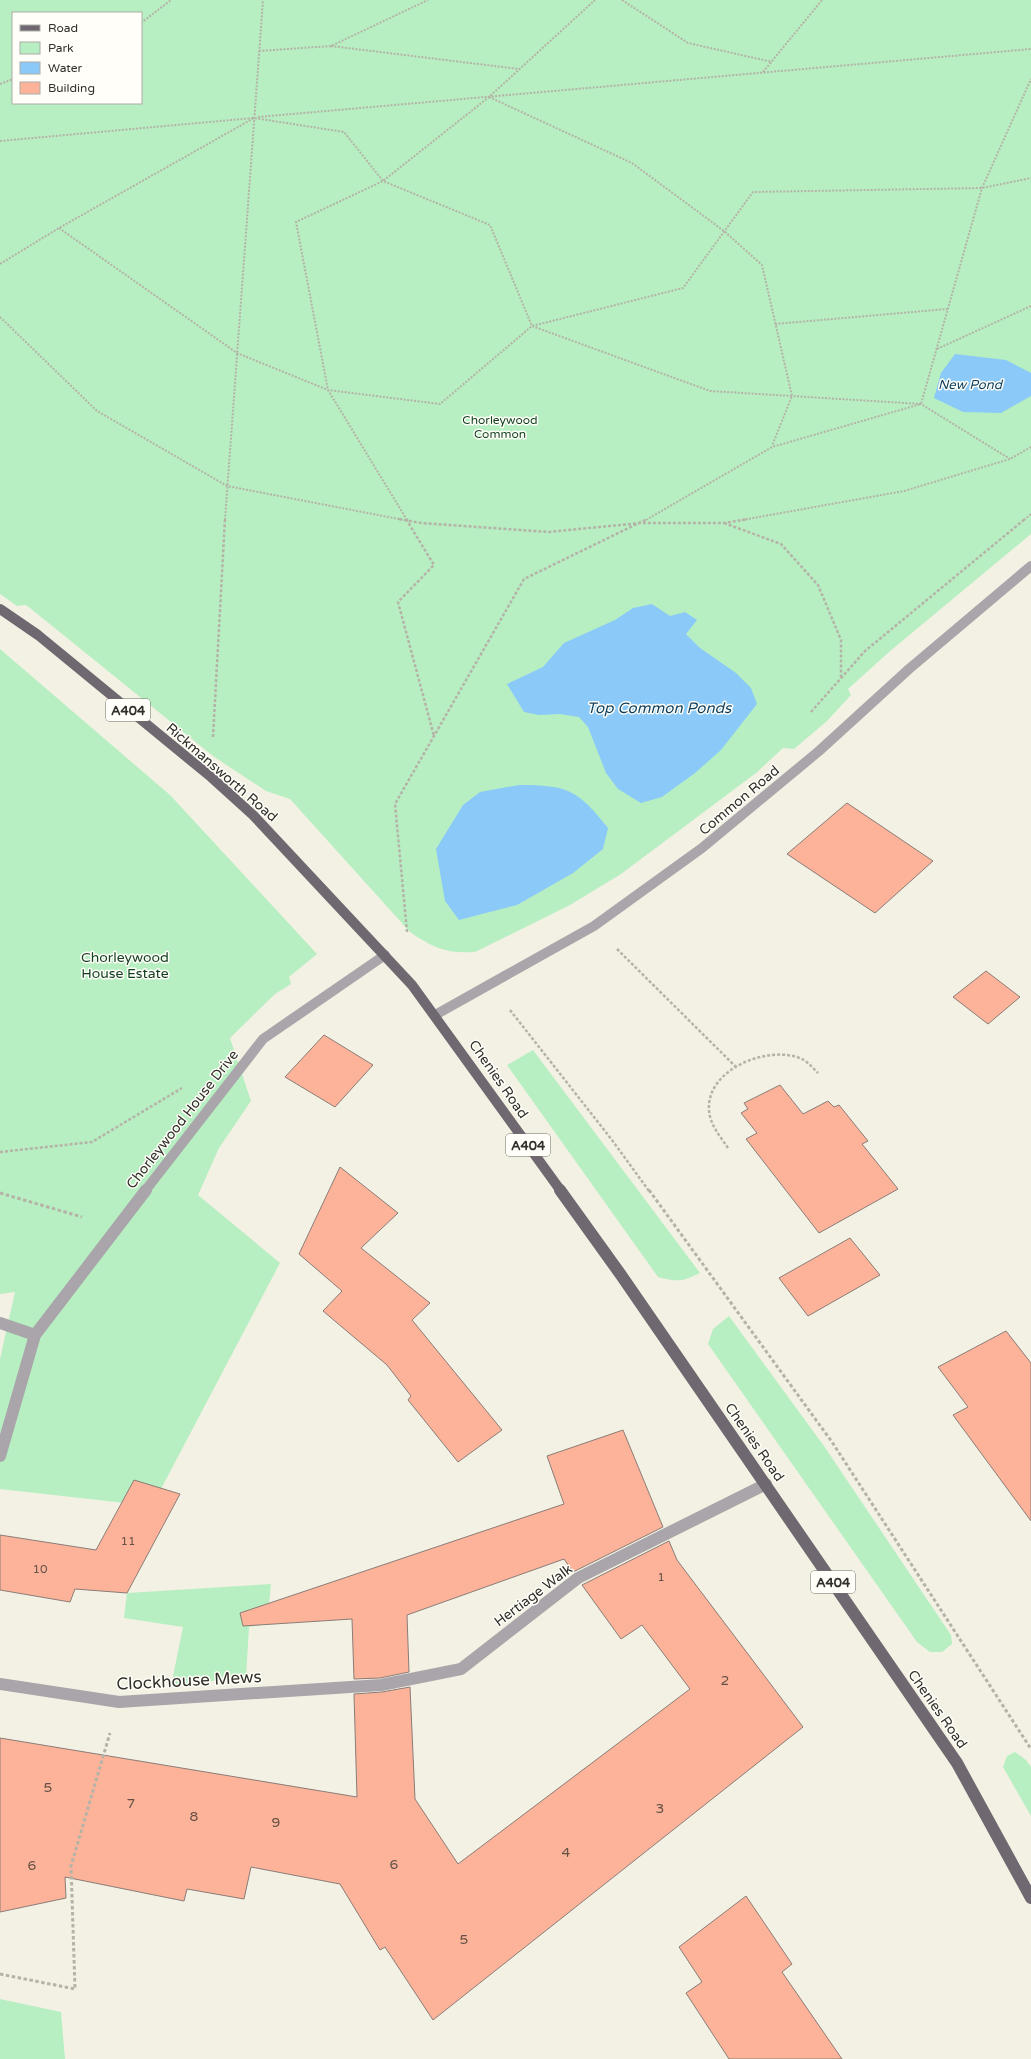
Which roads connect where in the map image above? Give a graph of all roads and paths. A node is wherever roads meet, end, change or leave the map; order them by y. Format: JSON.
{"nodes":[{"id":1,"x":171,"y":0,"type":"edge"},
{"id":2,"x":262,"y":0,"type":"edge"},
{"id":3,"x":428,"y":0,"type":"edge"},
{"id":4,"x":595,"y":0,"type":"edge"},
{"id":5,"x":622,"y":0,"type":"edge"},
{"id":6,"x":822,"y":0,"type":"edge"},
{"id":7,"x":142,"y":22,"type":"edge"},
{"id":8,"x":331,"y":46,"type":"junction"},
{"id":9,"x":1031,"y":49,"type":"edge"},
{"id":10,"x":259,"y":51,"type":"junction"},
{"id":11,"x":772,"y":62,"type":"junction"},
{"id":12,"x":520,"y":69,"type":"junction"},
{"id":13,"x":763,"y":73,"type":"junction"},
{"id":14,"x":12,"y":79,"type":"edge"},
{"id":15,"x":1031,"y":79,"type":"edge"},
{"id":16,"x":0,"y":84,"type":"edge"},
{"id":17,"x":489,"y":97,"type":"junction"},
{"id":18,"x":254,"y":118,"type":"junction"},
{"id":19,"x":0,"y":141,"type":"edge"},
{"id":20,"x":1031,"y":178,"type":"edge"},
{"id":21,"x":383,"y":181,"type":"junction"},
{"id":22,"x":982,"y":188,"type":"junction"},
{"id":23,"x":59,"y":228,"type":"junction"},
{"id":24,"x":724,"y":231,"type":"junction"},
{"id":25,"x":0,"y":264,"type":"edge"},
{"id":26,"x":1031,"y":306,"type":"edge"},
{"id":27,"x":947,"y":309,"type":"junction"},
{"id":28,"x":0,"y":317,"type":"edge"},
{"id":29,"x":775,"y":324,"type":"junction"},
{"id":30,"x":532,"y":326,"type":"junction"},
{"id":31,"x":936,"y":349,"type":"junction"},
{"id":32,"x":237,"y":353,"type":"junction"},
{"id":33,"x":328,"y":390,"type":"junction"},
{"id":34,"x":792,"y":396,"type":"junction"},
{"id":35,"x":921,"y":404,"type":"junction"},
{"id":36,"x":772,"y":447,"type":"junction"},
{"id":37,"x":1031,"y":447,"type":"edge"},
{"id":38,"x":1010,"y":459,"type":"junction"},
{"id":39,"x":227,"y":486,"type":"junction"},
{"id":40,"x":1031,"y":514,"type":"edge"},
{"id":41,"x":407,"y":520,"type":"junction"},
{"id":42,"x":640,"y":523,"type":"junction"},
{"id":43,"x":724,"y":523,"type":"junction"},
{"id":44,"x":1031,"y":566,"type":"edge"},
{"id":45,"x":0,"y":609,"type":"edge"},
{"id":46,"x":841,"y":678,"type":"junction"},
{"id":47,"x":809,"y":714,"type":"dead end"},
{"id":48,"x":434,"y":736,"type":"junction"},
{"id":49,"x":211,"y":777,"type":"junction"},
{"id":50,"x":594,"y":926,"type":"junction"},
{"id":51,"x":385,"y":955,"type":"junction"},
{"id":52,"x":490,"y":984,"type":"junction"},
{"id":53,"x":412,"y":985,"type":"junction"},
{"id":54,"x":435,"y":1015,"type":"junction"},
{"id":55,"x":735,"y":1066,"type":"junction"},
{"id":56,"x":818,"y":1073,"type":"dead end"},
{"id":57,"x":188,"y":1084,"type":"dead end"},
{"id":58,"x":728,"y":1148,"type":"dead end"},
{"id":59,"x":0,"y":1152,"type":"edge"},
{"id":60,"x":0,"y":1193,"type":"edge"},
{"id":61,"x":117,"y":1228,"type":"junction"},
{"id":62,"x":0,"y":1323,"type":"edge"},
{"id":63,"x":35,"y":1335,"type":"junction"},
{"id":64,"x":0,"y":1456,"type":"edge"},
{"id":65,"x":766,"y":1484,"type":"junction"},
{"id":66,"x":0,"y":1684,"type":"edge"},
{"id":67,"x":381,"y":1686,"type":"joint"},
{"id":68,"x":119,"y":1702,"type":"junction"},
{"id":69,"x":1031,"y":1749,"type":"edge"},
{"id":70,"x":1031,"y":1898,"type":"edge"},
{"id":71,"x":0,"y":1974,"type":"edge"}],
"edges":[{"from":1,"to":7,"type":"path"},
{"from":2,"to":10,"type":"path"},
{"from":3,"to":8,"type":"path"},
{"from":4,"to":12,"type":"path"},
{"from":5,"to":11,"type":"path"},
{"from":6,"to":11,"type":"path"},
{"from":8,"to":10,"type":"path"},
{"from":8,"to":12,"type":"path"},
{"from":9,"to":13,"type":"path"},
{"from":10,"to":18,"type":"path"},
{"from":11,"to":13,"type":"path"},
{"from":12,"to":17,"type":"path"},
{"from":13,"to":17,"type":"path"},
{"from":14,"to":16,"type":"path"},
{"from":15,"to":22,"type":"path"},
{"from":17,"to":18,"type":"path"},
{"from":17,"to":21,"type":"path"},
{"from":17,"to":24,"type":"path"},
{"from":18,"to":19,"type":"path"},
{"from":18,"to":21,"type":"path"},
{"from":18,"to":23,"type":"path"},
{"from":18,"to":32,"type":"path"},
{"from":20,"to":22,"type":"path"},
{"from":21,"to":30,"type":"path"},
{"from":21,"to":33,"type":"path"},
{"from":22,"to":24,"type":"path"},
{"from":22,"to":27,"type":"path"},
{"from":23,"to":25,"type":"path"},
{"from":23,"to":32,"type":"path"},
{"from":24,"to":29,"type":"path"},
{"from":24,"to":30,"type":"path"},
{"from":26,"to":31,"type":"path"},
{"from":27,"to":29,"type":"path"},
{"from":27,"to":31,"type":"path"},
{"from":28,"to":39,"type":"path"},
{"from":29,"to":34,"type":"path"},
{"from":30,"to":33,"type":"path"},
{"from":30,"to":34,"type":"path"},
{"from":31,"to":35,"type":"path"},
{"from":32,"to":33,"type":"path"},
{"from":32,"to":39,"type":"path"},
{"from":33,"to":41,"type":"path"},
{"from":34,"to":35,"type":"path"},
{"from":34,"to":36,"type":"path"},
{"from":35,"to":36,"type":"path"},
{"from":35,"to":38,"type":"path"},
{"from":36,"to":42,"type":"path"},
{"from":37,"to":38,"type":"path"},
{"from":38,"to":43,"type":"path"},
{"from":39,"to":41,"type":"path"},
{"from":39,"to":49,"type":"path"},
{"from":40,"to":46,"type":"path"},
{"from":41,"to":42,"type":"path"},
{"from":41,"to":48,"type":"path"},
{"from":42,"to":43,"type":"path"},
{"from":42,"to":48,"type":"path"},
{"from":43,"to":46,"type":"path"},
{"from":44,"to":50,"type":"street","name":"Common Road"},
{"from":45,"to":49,"type":"main road","name":"Rickmansworth Road","number":"A404"},
{"from":46,"to":47,"type":"path"},
{"from":48,"to":53,"type":"path"},
{"from":49,"to":51,"type":"main road","name":"Rickmansworth Road","number":"A404"},
{"from":50,"to":52,"type":"street","name":"Common Road"},
{"from":50,"to":55,"type":"path"},
{"from":51,"to":53,"type":"main road","name":"Rickmansworth Road","number":"A404"},
{"from":51,"to":61,"type":"street","name":"Chorleywood House Drive"},
{"from":52,"to":54,"type":"street","name":"Common Road"},
{"from":52,"to":69,"type":"path"},
{"from":53,"to":54,"type":"main road","name":"Rickmansworth Road","number":"A404"},
{"from":54,"to":65,"type":"main road","name":"Chenies Road","number":"A404"},
{"from":55,"to":56,"type":"path"},
{"from":55,"to":58,"type":"path"},
{"from":57,"to":59,"type":"path"},
{"from":60,"to":61,"type":"path"},
{"from":61,"to":63,"type":"street","name":"Chorleywood House Drive"},
{"from":62,"to":63,"type":"street"},
{"from":63,"to":64,"type":"street","name":"Chorleywood House Drive"},
{"from":65,"to":67,"type":"street","name":"Hertiage Walk"},
{"from":65,"to":70,"type":"main road","name":"Chenies Road","number":"A404"},
{"from":66,"to":68,"type":"street","name":"Clockhouse Mews"},
{"from":67,"to":68,"type":"street","name":"Clockhouse Mews"},
{"from":68,"to":71,"type":"path"}]}
